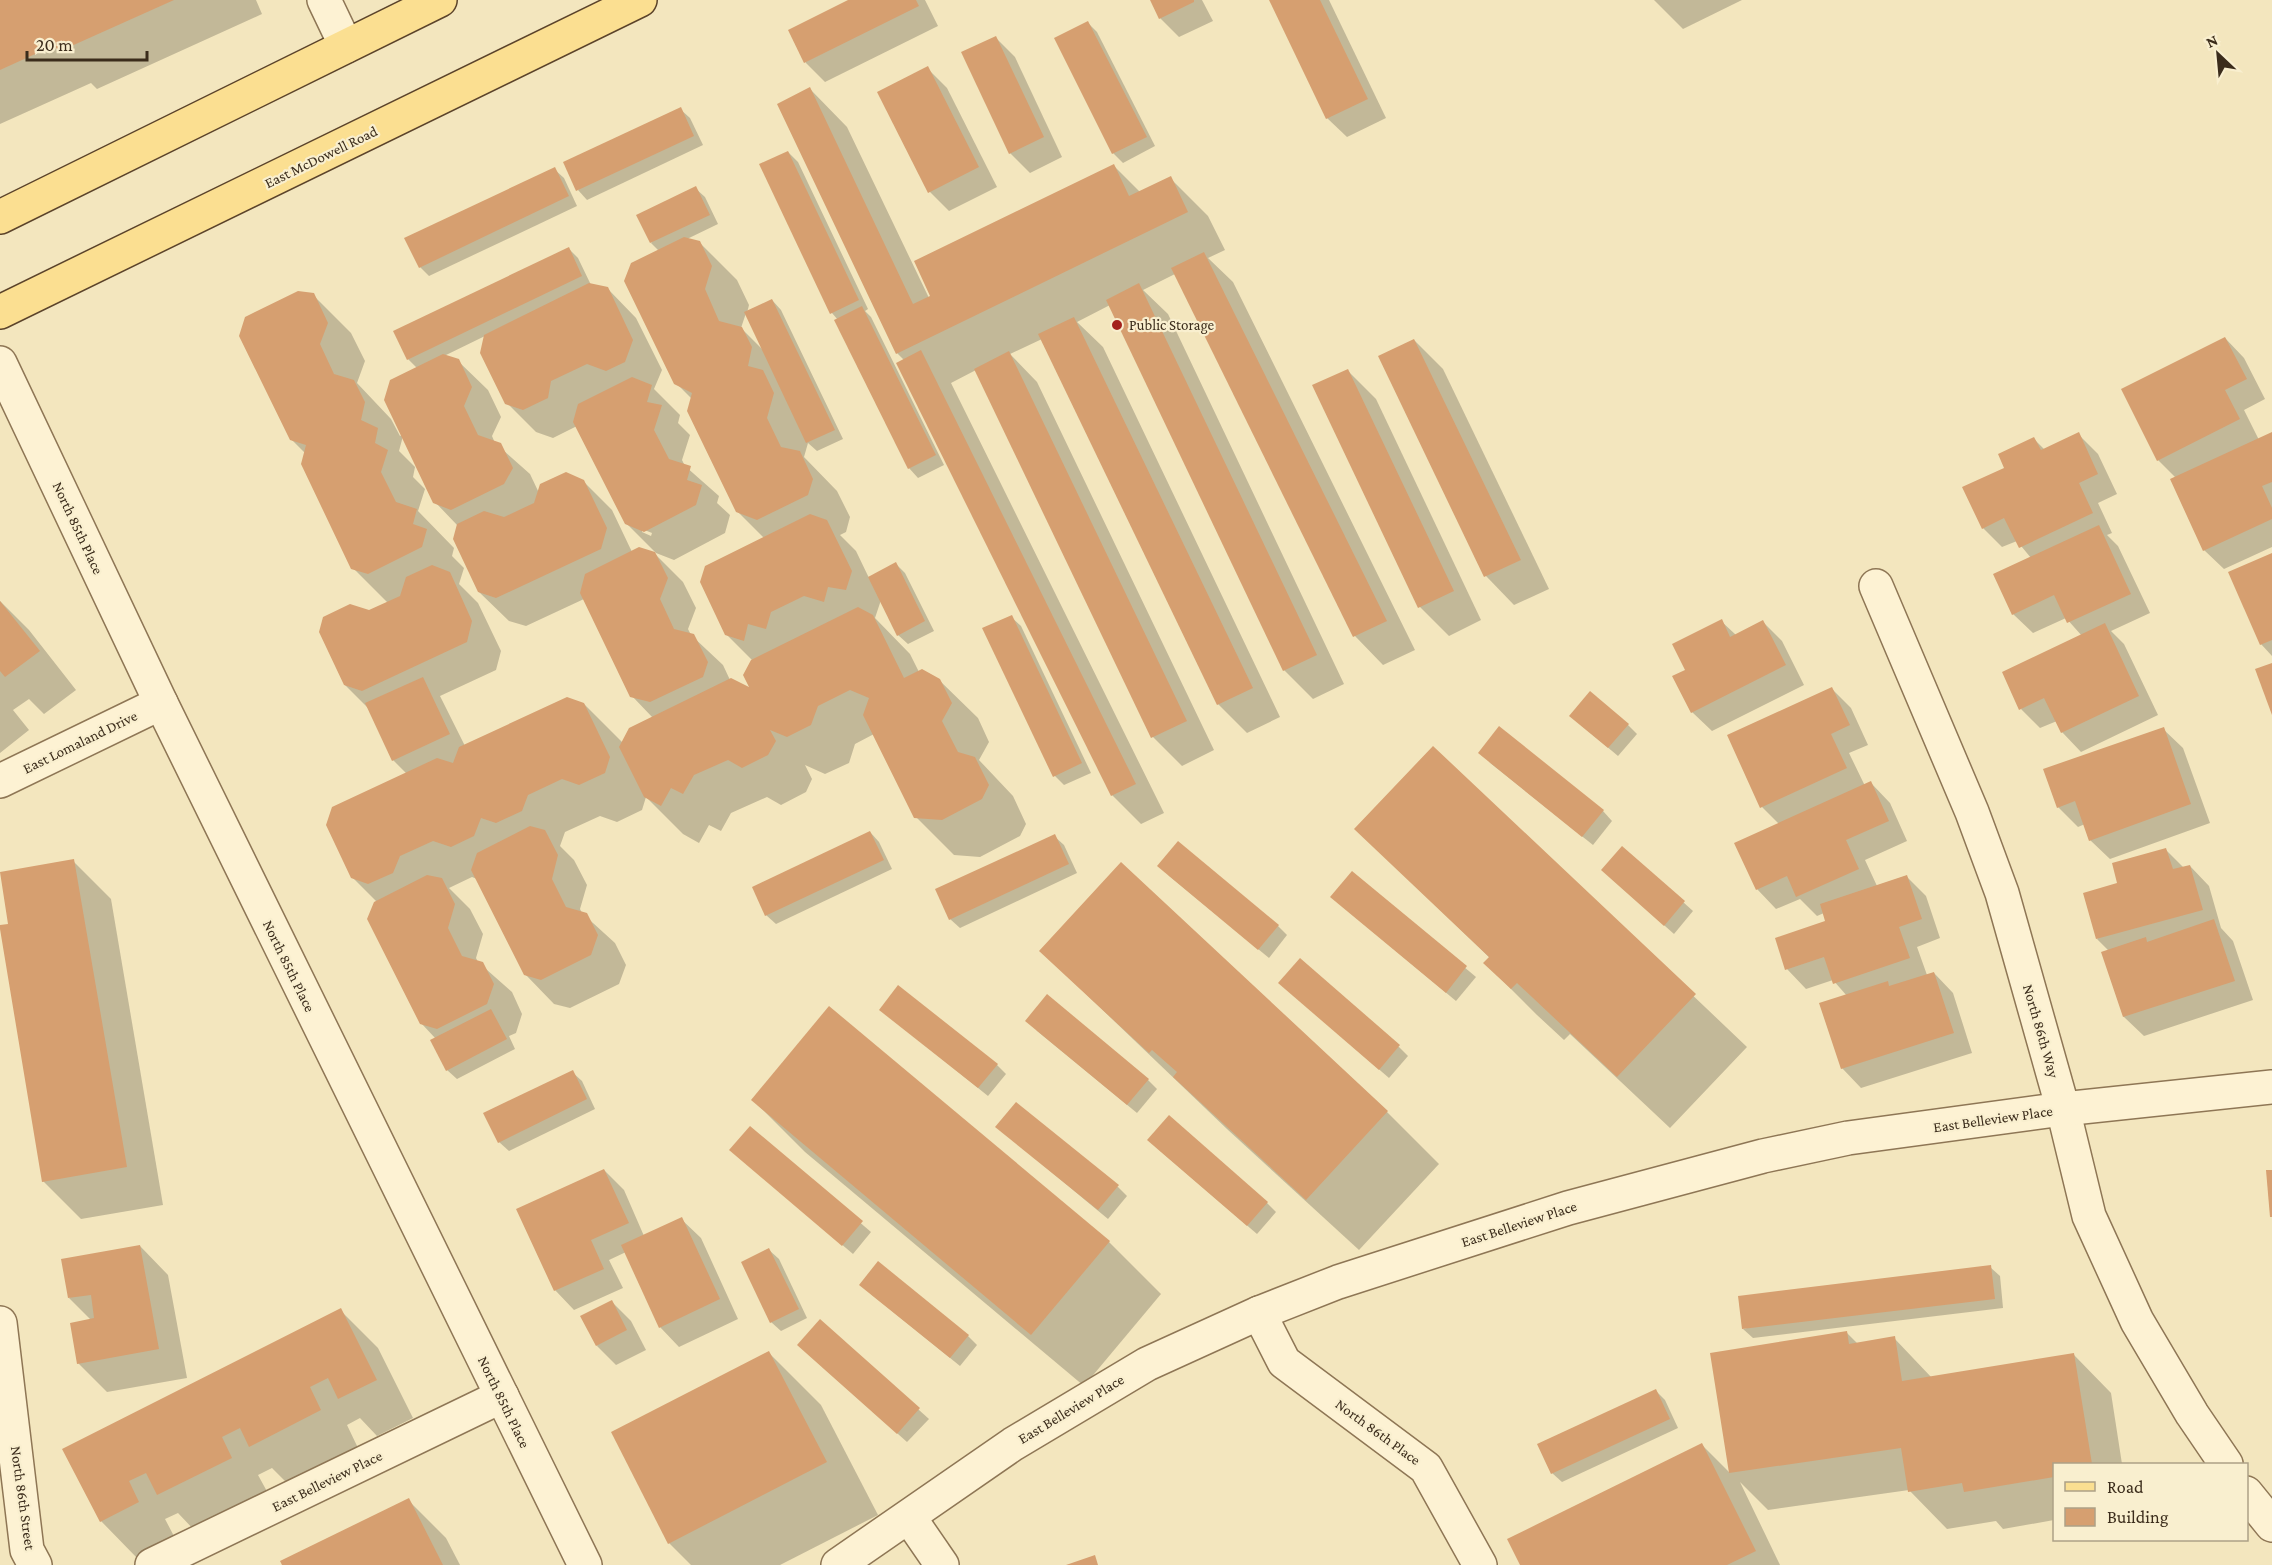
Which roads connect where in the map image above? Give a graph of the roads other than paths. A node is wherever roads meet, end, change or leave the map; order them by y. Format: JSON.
{"nodes":[{"id":1,"x":324,"y":0,"type":"edge"},
{"id":2,"x":440,"y":0,"type":"edge"},
{"id":3,"x":640,"y":0,"type":"edge"},
{"id":4,"x":346,"y":46,"type":"junction"},
{"id":5,"x":0,"y":217,"type":"edge"},
{"id":6,"x":0,"y":312,"type":"edge"},
{"id":7,"x":0,"y":363,"type":"edge"},
{"id":8,"x":1876,"y":586,"type":"dead end"},
{"id":9,"x":160,"y":703,"type":"junction"},
{"id":10,"x":0,"y":781,"type":"edge"},
{"id":11,"x":2272,"y":1087,"type":"edge"},
{"id":12,"x":2063,"y":1109,"type":"junction"},
{"id":13,"x":1259,"y":1313,"type":"junction"},
{"id":14,"x":0,"y":1323,"type":"edge"},
{"id":15,"x":502,"y":1396,"type":"junction"},
{"id":16,"x":2225,"y":1463,"type":"edge"},
{"id":17,"x":2248,"y":1494,"type":"edge"},
{"id":18,"x":909,"y":1517,"type":"junction"},
{"id":19,"x":2272,"y":1525,"type":"edge"},
{"id":20,"x":35,"y":1565,"type":"edge"},
{"id":21,"x":152,"y":1565,"type":"edge"},
{"id":22,"x":585,"y":1565,"type":"edge"},
{"id":23,"x":838,"y":1565,"type":"edge"},
{"id":24,"x":942,"y":1565,"type":"edge"},
{"id":25,"x":1480,"y":1565,"type":"edge"}],
"edges":[{"from":1,"to":4,"type":"street"},
{"from":2,"to":4,"type":"main road"},
{"from":3,"to":6,"type":"main road","name":"East McDowell Road"},
{"from":4,"to":5,"type":"main road"},
{"from":7,"to":9,"type":"street","name":"North 85th Place"},
{"from":8,"to":12,"type":"street","name":"North 86th Way"},
{"from":9,"to":10,"type":"street","name":"East Lomaland Drive"},
{"from":9,"to":15,"type":"street","name":"North 85th Place"},
{"from":11,"to":12,"type":"street","name":"East Belleview Place"},
{"from":12,"to":13,"type":"street","name":"East Belleview Place"},
{"from":12,"to":16,"type":"street","name":"North 86th Way"},
{"from":13,"to":18,"type":"street","name":"East Belleview Place"},
{"from":13,"to":25,"type":"street","name":"North 86th Place"},
{"from":14,"to":20,"type":"street","name":"North 86th Street"},
{"from":15,"to":21,"type":"street","name":"East Belleview Place"},
{"from":15,"to":22,"type":"street","name":"North 85th Place"},
{"from":17,"to":19,"type":"street"},
{"from":18,"to":23,"type":"street","name":"East Belleview Place"},
{"from":18,"to":24,"type":"street"}]}
